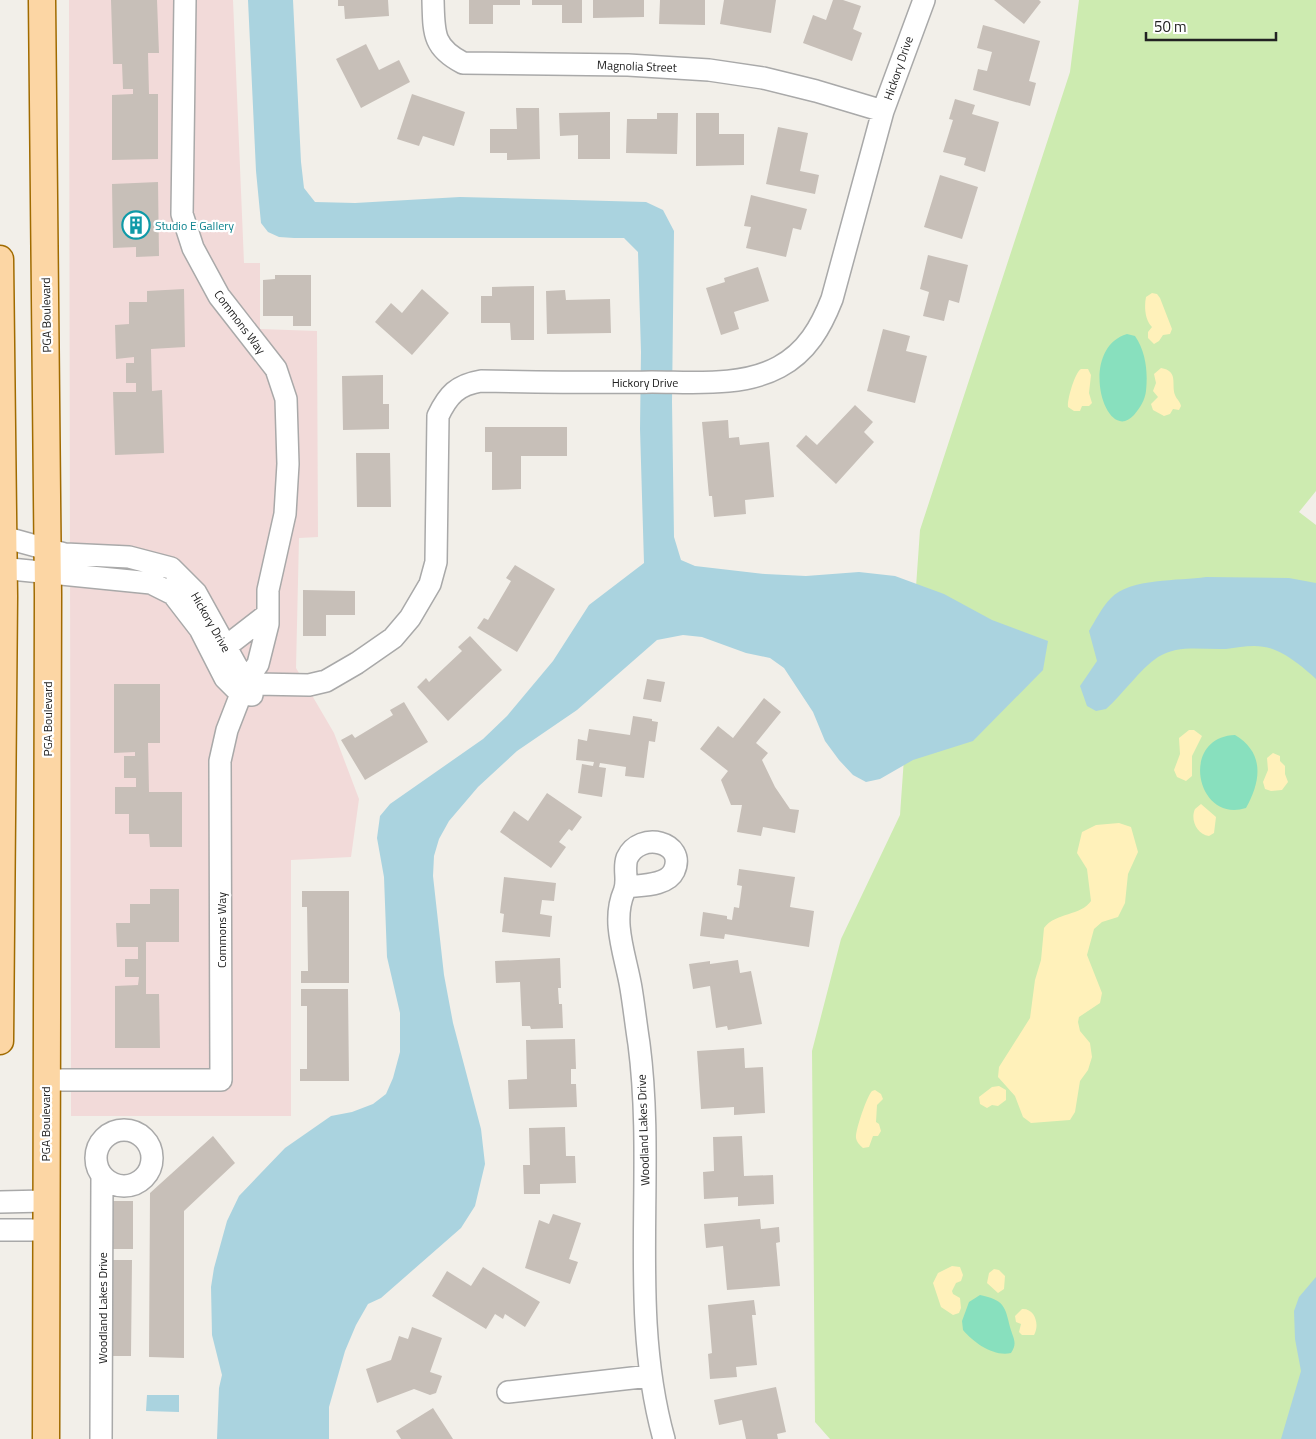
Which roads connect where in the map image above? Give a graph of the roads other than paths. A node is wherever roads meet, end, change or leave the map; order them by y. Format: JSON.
{"nodes":[{"id":1,"x":42,"y":0,"type":"edge"},
{"id":2,"x":185,"y":0,"type":"edge"},
{"id":3,"x":432,"y":0,"type":"edge"},
{"id":4,"x":924,"y":0,"type":"edge"},
{"id":5,"x":883,"y":111,"type":"junction"},
{"id":6,"x":0,"y":258,"type":"edge"},
{"id":7,"x":2,"y":536,"type":"edge"},
{"id":8,"x":48,"y":562,"type":"junction"},
{"id":9,"x":2,"y":569,"type":"edge"},
{"id":10,"x":268,"y":614,"type":"junction"},
{"id":11,"x":220,"y":652,"type":"junction"},
{"id":12,"x":243,"y":687,"type":"junction"},
{"id":13,"x":626,"y":887,"type":"dead end"},
{"id":14,"x":0,"y":1041,"type":"edge"},
{"id":15,"x":45,"y":1080,"type":"junction"},
{"id":16,"x":102,"y":1176,"type":"dead end"},
{"id":17,"x":45,"y":1201,"type":"junction"},
{"id":18,"x":0,"y":1202,"type":"edge"},
{"id":19,"x":0,"y":1230,"type":"edge"},
{"id":20,"x":45,"y":1230,"type":"junction"},
{"id":21,"x":650,"y":1376,"type":"junction"},
{"id":22,"x":508,"y":1392,"type":"dead end"},
{"id":23,"x":46,"y":1439,"type":"edge"},
{"id":24,"x":101,"y":1439,"type":"edge"},
{"id":25,"x":664,"y":1439,"type":"edge"}],
"edges":[{"from":1,"to":8,"type":"main road","name":"PGA Boulevard"},
{"from":2,"to":10,"type":"street","name":"Commons Way"},
{"from":3,"to":5,"type":"street","name":"Magnolia Street"},
{"from":4,"to":5,"type":"street","name":"Hickory Drive"},
{"from":5,"to":12,"type":"street","name":"Hickory Drive"},
{"from":6,"to":7,"type":"main road"},
{"from":7,"to":8,"type":"street","name":"Hickory Drive"},
{"from":7,"to":9,"type":"main road"},
{"from":8,"to":9,"type":"street","name":"Hickory Drive"},
{"from":8,"to":11,"type":"street","name":"Hickory Drive"},
{"from":8,"to":15,"type":"main road","name":"PGA Boulevard"},
{"from":9,"to":14,"type":"main road"},
{"from":10,"to":11,"type":"street"},
{"from":10,"to":12,"type":"street","name":"Commons Way"},
{"from":11,"to":12,"type":"street","name":"Hickory Drive"},
{"from":12,"to":15,"type":"street","name":"Commons Way"},
{"from":13,"to":21,"type":"street","name":"Woodland Lakes Drive"},
{"from":15,"to":17,"type":"main road","name":"PGA Boulevard"},
{"from":16,"to":24,"type":"street","name":"Woodland Lakes Drive"},
{"from":17,"to":18,"type":"street"},
{"from":17,"to":20,"type":"main road","name":"PGA Boulevard"},
{"from":19,"to":20,"type":"street"},
{"from":20,"to":23,"type":"main road","name":"PGA Boulevard"},
{"from":21,"to":22,"type":"street"},
{"from":21,"to":25,"type":"street","name":"Woodland Lakes Drive"}]}
